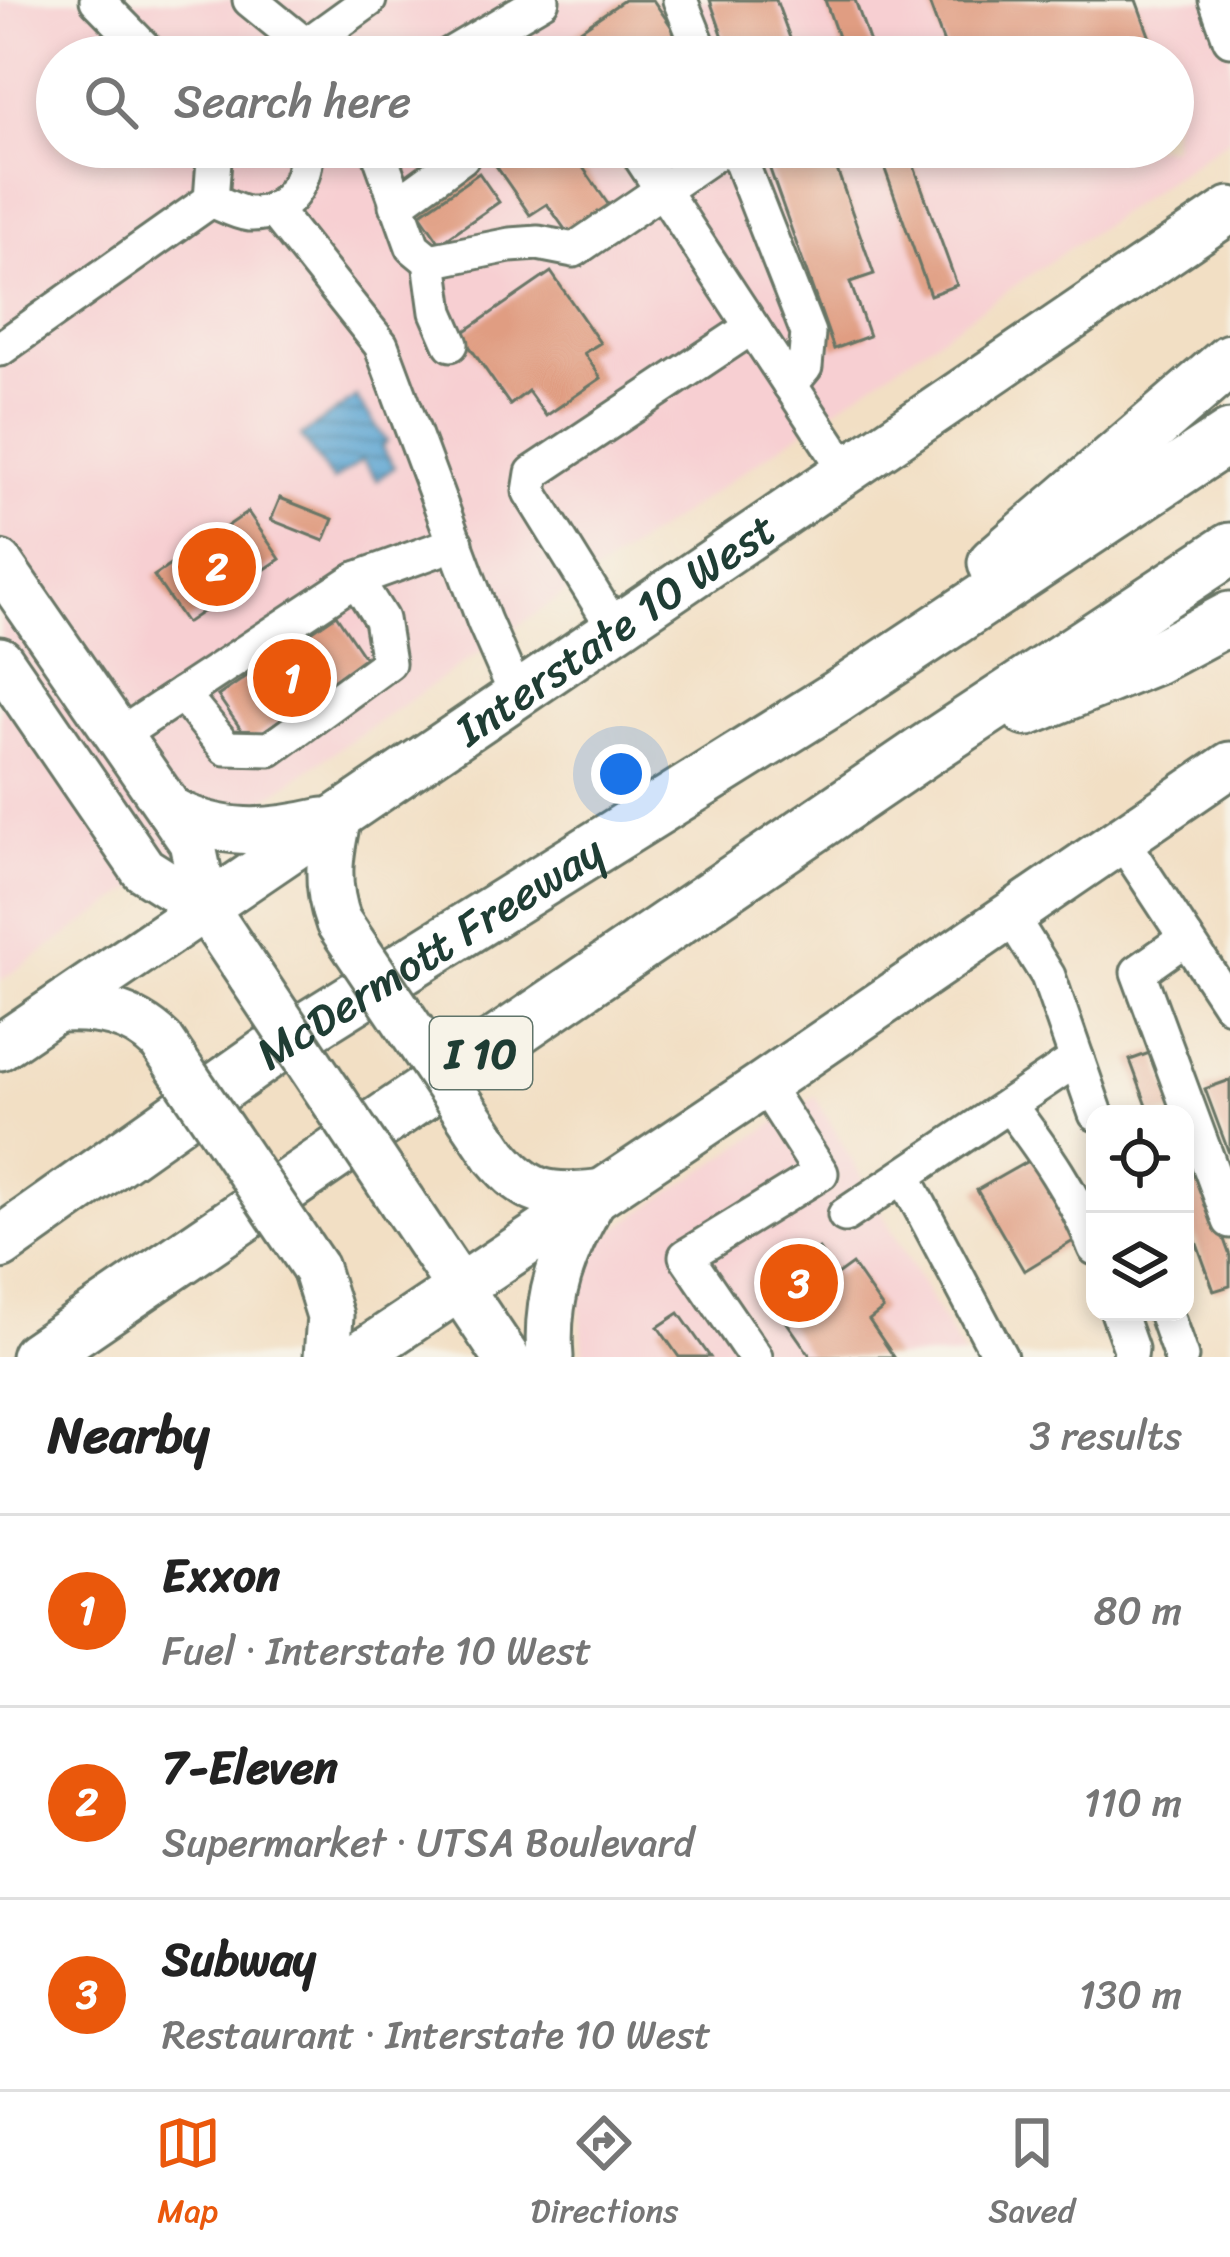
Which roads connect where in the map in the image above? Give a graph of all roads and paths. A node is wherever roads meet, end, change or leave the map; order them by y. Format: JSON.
{"nodes":[{"id":1,"x":97,"y":0,"type":"edge"},
{"id":2,"x":250,"y":0,"type":"edge"},
{"id":3,"x":369,"y":0,"type":"edge"},
{"id":4,"x":542,"y":0,"type":"edge"},
{"id":5,"x":680,"y":0,"type":"edge"},
{"id":6,"x":1216,"y":0,"type":"edge"},
{"id":7,"x":132,"y":36,"type":"edge"},
{"id":8,"x":290,"y":36,"type":"edge"},
{"id":9,"x":328,"y":36,"type":"edge"},
{"id":10,"x":481,"y":36,"type":"edge"},
{"id":11,"x":693,"y":36,"type":"edge"},
{"id":12,"x":1230,"y":40,"type":"edge"},
{"id":13,"x":214,"y":168,"type":"edge"},
{"id":14,"x":304,"y":168,"type":"edge"},
{"id":15,"x":384,"y":168,"type":"edge"},
{"id":16,"x":447,"y":168,"type":"edge"},
{"id":17,"x":648,"y":168,"type":"edge"},
{"id":18,"x":692,"y":168,"type":"edge"},
{"id":19,"x":743,"y":168,"type":"edge"},
{"id":20,"x":661,"y":188,"type":"junction"},
{"id":21,"x":212,"y":200,"type":"junction"},
{"id":22,"x":396,"y":205,"type":"junction"},
{"id":23,"x":273,"y":209,"type":"junction"},
{"id":24,"x":1230,"y":210,"type":"edge"},
{"id":25,"x":430,"y":261,"type":"junction"},
{"id":26,"x":752,"y":327,"type":"junction"},
{"id":27,"x":452,"y":344,"type":"dead end"},
{"id":28,"x":0,"y":349,"type":"edge"},
{"id":29,"x":1230,"y":360,"type":"edge"},
{"id":30,"x":790,"y":385,"type":"junction"},
{"id":31,"x":1230,"y":436,"type":"edge"},
{"id":32,"x":846,"y":470,"type":"junction"},
{"id":33,"x":456,"y":543,"type":"junction"},
{"id":34,"x":1230,"y":549,"type":"edge"},
{"id":35,"x":0,"y":564,"type":"edge"},
{"id":36,"x":356,"y":579,"type":"junction"},
{"id":37,"x":1230,"y":618,"type":"edge"},
{"id":38,"x":614,"y":629,"type":"junction"},
{"id":39,"x":0,"y":660,"type":"edge"},
{"id":40,"x":182,"y":694,"type":"junction"},
{"id":41,"x":517,"y":695,"type":"junction"},
{"id":42,"x":837,"y":698,"type":"junction"},
{"id":43,"x":120,"y":735,"type":"junction"},
{"id":44,"x":926,"y":750,"type":"junction"},
{"id":45,"x":1230,"y":765,"type":"edge"},
{"id":46,"x":170,"y":810,"type":"junction"},
{"id":47,"x":338,"y":817,"type":"junction"},
{"id":48,"x":1121,"y":839,"type":"junction"},
{"id":49,"x":206,"y":909,"type":"junction"},
{"id":50,"x":1010,"y":915,"type":"junction"},
{"id":51,"x":1186,"y":938,"type":"junction"},
{"id":52,"x":1230,"y":1005,"type":"edge"},
{"id":53,"x":57,"y":1009,"type":"junction"},
{"id":54,"x":0,"y":1047,"type":"edge"},
{"id":55,"x":1077,"y":1060,"type":"junction"},
{"id":56,"x":764,"y":1084,"type":"junction"},
{"id":57,"x":1010,"y":1105,"type":"junction"},
{"id":58,"x":1093,"y":1105,"type":"edge"},
{"id":59,"x":904,"y":1176,"type":"junction"},
{"id":60,"x":596,"y":1193,"type":"junction"},
{"id":61,"x":845,"y":1215,"type":"dead end"},
{"id":62,"x":1230,"y":1221,"type":"edge"},
{"id":63,"x":1086,"y":1224,"type":"edge"},
{"id":64,"x":0,"y":1243,"type":"edge"},
{"id":65,"x":459,"y":1287,"type":"junction"},
{"id":66,"x":1121,"y":1321,"type":"edge"},
{"id":67,"x":1169,"y":1321,"type":"edge"},
{"id":68,"x":37,"y":1357,"type":"edge"},
{"id":69,"x":327,"y":1357,"type":"edge"},
{"id":70,"x":356,"y":1357,"type":"edge"},
{"id":71,"x":506,"y":1357,"type":"edge"},
{"id":72,"x":550,"y":1357,"type":"edge"},
{"id":73,"x":754,"y":1357,"type":"edge"},
{"id":74,"x":1000,"y":1357,"type":"edge"},
{"id":75,"x":1130,"y":1357,"type":"edge"},
{"id":76,"x":1181,"y":1357,"type":"edge"}],
"edges":[{"from":1,"to":7,"type":"street"},
{"from":2,"to":8,"type":"street"},
{"from":3,"to":9,"type":"street"},
{"from":4,"to":10,"type":"street"},
{"from":5,"to":11,"type":"street"},
{"from":6,"to":12,"type":"street"},
{"from":13,"to":21,"type":"street"},
{"from":14,"to":23,"type":"street"},
{"from":15,"to":22,"type":"street"},
{"from":16,"to":22,"type":"street"},
{"from":17,"to":20,"type":"street"},
{"from":18,"to":20,"type":"street"},
{"from":19,"to":30,"type":"street"},
{"from":20,"to":25,"type":"street"},
{"from":20,"to":26,"type":"street"},
{"from":21,"to":23,"type":"street"},
{"from":21,"to":28,"type":"street"},
{"from":22,"to":25,"type":"street"},
{"from":23,"to":33,"type":"street"},
{"from":24,"to":32,"type":"main road","name":"Interstate 10 West"},
{"from":25,"to":27,"type":"street"},
{"from":26,"to":30,"type":"street"},
{"from":26,"to":38,"type":"street"},
{"from":29,"to":42,"type":"highway"},
{"from":30,"to":32,"type":"street"},
{"from":31,"to":42,"type":"highway","name":"McDermott Freeway","number":"I 10"},
{"from":32,"to":38,"type":"main road","name":"Interstate 10 West"},
{"from":33,"to":36,"type":"street"},
{"from":33,"to":41,"type":"street"},
{"from":34,"to":44,"type":"highway","number":"I 10"},
{"from":35,"to":43,"type":"main road"},
{"from":36,"to":40,"type":"street"},
{"from":36,"to":40,"type":"street"},
{"from":37,"to":44,"type":"highway"},
{"from":38,"to":41,"type":"main road","name":"Interstate 10 West"},
{"from":39,"to":49,"type":"main road"},
{"from":40,"to":43,"type":"street"},
{"from":41,"to":47,"type":"main road","name":"Interstate 10 West"},
{"from":42,"to":64,"type":"highway","name":"McDermott Freeway","number":"I 10"},
{"from":43,"to":46,"type":"main road"},
{"from":44,"to":68,"type":"highway","number":"I 10"},
{"from":45,"to":48,"type":"main road"},
{"from":46,"to":47,"type":"main road"},
{"from":46,"to":49,"type":"main road"},
{"from":47,"to":49,"type":"main road","name":"Interstate 10 West"},
{"from":47,"to":60,"type":"main road","bridge":true},
{"from":48,"to":50,"type":"main road"},
{"from":48,"to":51,"type":"street"},
{"from":49,"to":53,"type":"main road","name":"Interstate 10 West"},
{"from":49,"to":65,"type":"main road","bridge":true},
{"from":50,"to":55,"type":"street"},
{"from":50,"to":56,"type":"main road"},
{"from":51,"to":52,"type":"street"},
{"from":51,"to":62,"type":"street"},
{"from":53,"to":54,"type":"main road","name":"Interstate 10 West"},
{"from":53,"to":69,"type":"main road","bridge":true},
{"from":55,"to":57,"type":"street"},
{"from":55,"to":58,"type":"street"},
{"from":56,"to":60,"type":"main road"},
{"from":56,"to":73,"type":"street"},
{"from":57,"to":59,"type":"street"},
{"from":57,"to":63,"type":"street"},
{"from":59,"to":61,"type":"street"},
{"from":59,"to":74,"type":"street"},
{"from":60,"to":65,"type":"main road"},
{"from":60,"to":72,"type":"main road"},
{"from":65,"to":70,"type":"main road"},
{"from":65,"to":71,"type":"main road"},
{"from":66,"to":75,"type":"street"},
{"from":67,"to":76,"type":"street"}]}
